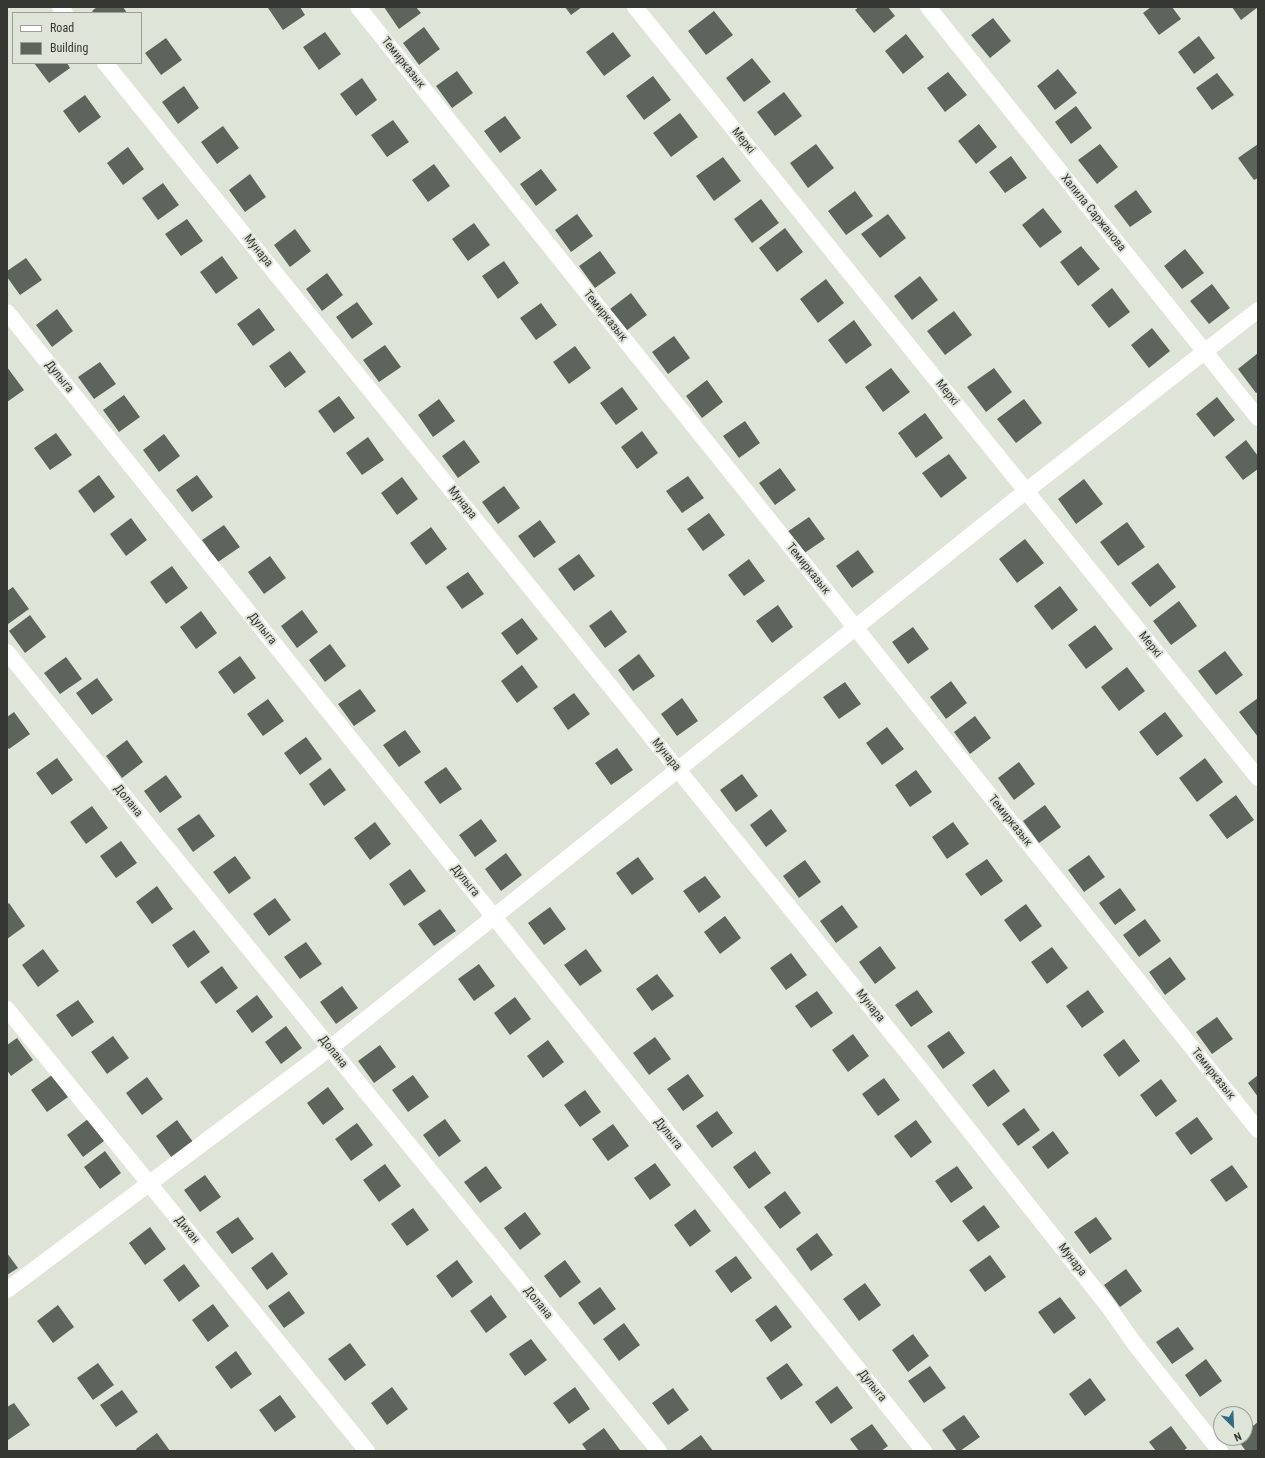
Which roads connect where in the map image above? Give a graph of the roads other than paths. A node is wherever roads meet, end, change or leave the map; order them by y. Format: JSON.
{"nodes":[{"id":1,"x":358,"y":7,"type":"edge"},
{"id":2,"x":635,"y":7,"type":"edge"},
{"id":3,"x":928,"y":7,"type":"edge"},
{"id":4,"x":106,"y":64,"type":"edge"},
{"id":5,"x":1258,"y":310,"type":"edge"},
{"id":6,"x":7,"y":312,"type":"edge"},
{"id":7,"x":1204,"y":351,"type":"junction"},
{"id":8,"x":1258,"y":418,"type":"edge"},
{"id":9,"x":1026,"y":491,"type":"junction"},
{"id":10,"x":855,"y":628,"type":"junction"},
{"id":11,"x":7,"y":652,"type":"edge"},
{"id":12,"x":678,"y":770,"type":"junction"},
{"id":13,"x":1258,"y":778,"type":"edge"},
{"id":14,"x":494,"y":917,"type":"junction"},
{"id":15,"x":7,"y":1009,"type":"edge"},
{"id":16,"x":330,"y":1048,"type":"junction"},
{"id":17,"x":1258,"y":1130,"type":"edge"},
{"id":18,"x":149,"y":1184,"type":"junction"},
{"id":19,"x":7,"y":1290,"type":"edge"},
{"id":20,"x":367,"y":1451,"type":"edge"},
{"id":21,"x":659,"y":1451,"type":"edge"},
{"id":22,"x":924,"y":1451,"type":"edge"},
{"id":23,"x":1220,"y":1451,"type":"edge"}],
"edges":[{"from":1,"to":10,"type":"street","name":"Темирказык"},
{"from":2,"to":9,"type":"street","name":"Меркі"},
{"from":3,"to":7,"type":"street","name":"Халила Саржанова"},
{"from":4,"to":12,"type":"street","name":"Мунара"},
{"from":5,"to":7,"type":"street"},
{"from":6,"to":14,"type":"street","name":"Дулыга"},
{"from":7,"to":8,"type":"street","name":"Халила Саржанова"},
{"from":7,"to":9,"type":"street"},
{"from":9,"to":10,"type":"street"},
{"from":9,"to":13,"type":"street","name":"Меркі"},
{"from":10,"to":12,"type":"street"},
{"from":10,"to":17,"type":"street","name":"Темирказык"},
{"from":11,"to":16,"type":"street","name":"Долана"},
{"from":12,"to":14,"type":"street"},
{"from":12,"to":23,"type":"street","name":"Мунара"},
{"from":14,"to":16,"type":"street"},
{"from":14,"to":22,"type":"street","name":"Дулыга"},
{"from":15,"to":18,"type":"street","name":"Дихан"},
{"from":16,"to":18,"type":"street"},
{"from":16,"to":21,"type":"street","name":"Долана"},
{"from":18,"to":19,"type":"street"},
{"from":18,"to":20,"type":"street","name":"Дихан"}]}
